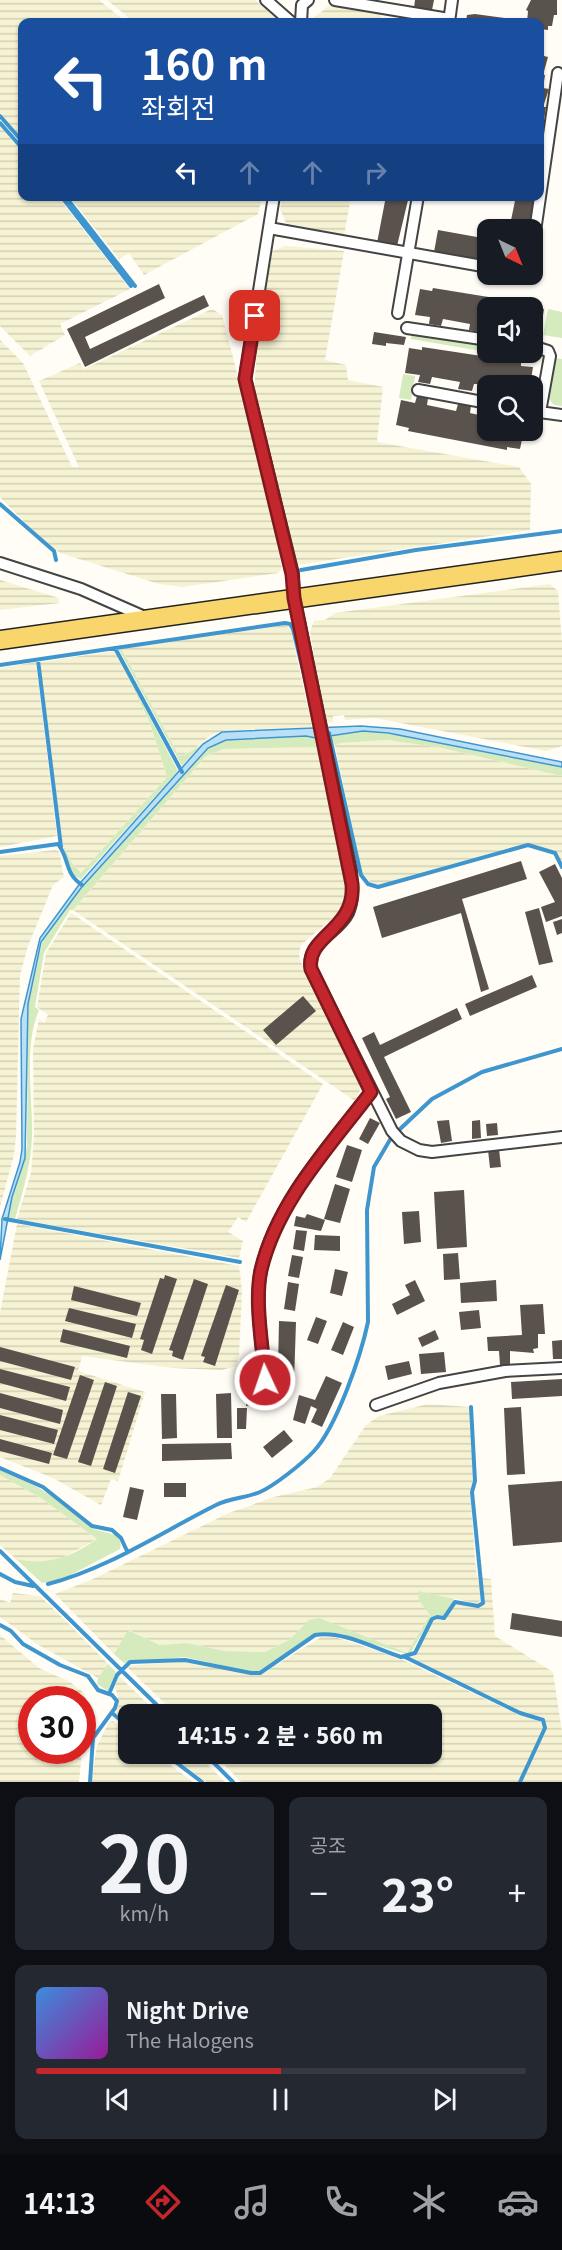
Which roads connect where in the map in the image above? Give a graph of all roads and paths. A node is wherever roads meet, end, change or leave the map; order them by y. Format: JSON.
{"nodes":[{"id":1,"x":266,"y":0,"type":"edge"},
{"id":2,"x":308,"y":0,"type":"edge"},
{"id":3,"x":335,"y":0,"type":"edge"},
{"id":4,"x":452,"y":0,"type":"edge"},
{"id":5,"x":286,"y":18,"type":"edge"},
{"id":6,"x":301,"y":18,"type":"edge"},
{"id":7,"x":433,"y":18,"type":"edge"},
{"id":8,"x":449,"y":18,"type":"edge"},
{"id":9,"x":558,"y":73,"type":"dead end"},
{"id":10,"x":544,"y":169,"type":"edge"},
{"id":11,"x":273,"y":201,"type":"edge"},
{"id":12,"x":417,"y":201,"type":"edge"},
{"id":13,"x":539,"y":201,"type":"edge"},
{"id":14,"x":537,"y":219,"type":"edge"},
{"id":15,"x":269,"y":228,"type":"junction"},
{"id":16,"x":408,"y":253,"type":"junction"},
{"id":17,"x":477,"y":265,"type":"edge"},
{"id":18,"x":398,"y":312,"type":"dead end"},
{"id":19,"x":407,"y":328,"type":"dead end"},
{"id":20,"x":477,"y":338,"type":"edge"},
{"id":21,"x":543,"y":349,"type":"edge"},
{"id":22,"x":543,"y":384,"type":"edge"},
{"id":23,"x":418,"y":390,"type":"dead end"},
{"id":24,"x":477,"y":401,"type":"edge"},
{"id":25,"x":543,"y":412,"type":"edge"},
{"id":26,"x":562,"y":415,"type":"edge"},
{"id":27,"x":562,"y":561,"type":"edge"},
{"id":28,"x":0,"y":563,"type":"edge"},
{"id":29,"x":294,"y":598,"type":"junction"},
{"id":30,"x":150,"y":619,"type":"junction"},
{"id":31,"x":0,"y":640,"type":"edge"},
{"id":32,"x":371,"y":1092,"type":"junction"},
{"id":33,"x":562,"y":1137,"type":"edge"},
{"id":34,"x":562,"y":1368,"type":"edge"},
{"id":35,"x":252,"y":1386,"type":"dead end"},
{"id":36,"x":376,"y":1405,"type":"dead end"}],
"edges":[{"from":1,"to":5,"type":"street"},
{"from":2,"to":6,"type":"street"},
{"from":3,"to":7,"type":"street"},
{"from":4,"to":8,"type":"street"},
{"from":9,"to":10,"type":"street"},
{"from":11,"to":15,"type":"street"},
{"from":12,"to":16,"type":"street"},
{"from":13,"to":14,"type":"street"},
{"from":15,"to":16,"type":"street"},
{"from":15,"to":29,"type":"street"},
{"from":16,"to":17,"type":"street"},
{"from":16,"to":18,"type":"street"},
{"from":19,"to":20,"type":"street"},
{"from":21,"to":22,"type":"street"},
{"from":23,"to":24,"type":"street"},
{"from":25,"to":26,"type":"street"},
{"from":27,"to":29,"type":"main road"},
{"from":28,"to":30,"type":"street"},
{"from":29,"to":30,"type":"main road"},
{"from":29,"to":32,"type":"street"},
{"from":30,"to":31,"type":"main road"},
{"from":32,"to":33,"type":"street"},
{"from":32,"to":35,"type":"street"},
{"from":34,"to":36,"type":"street"}]}
